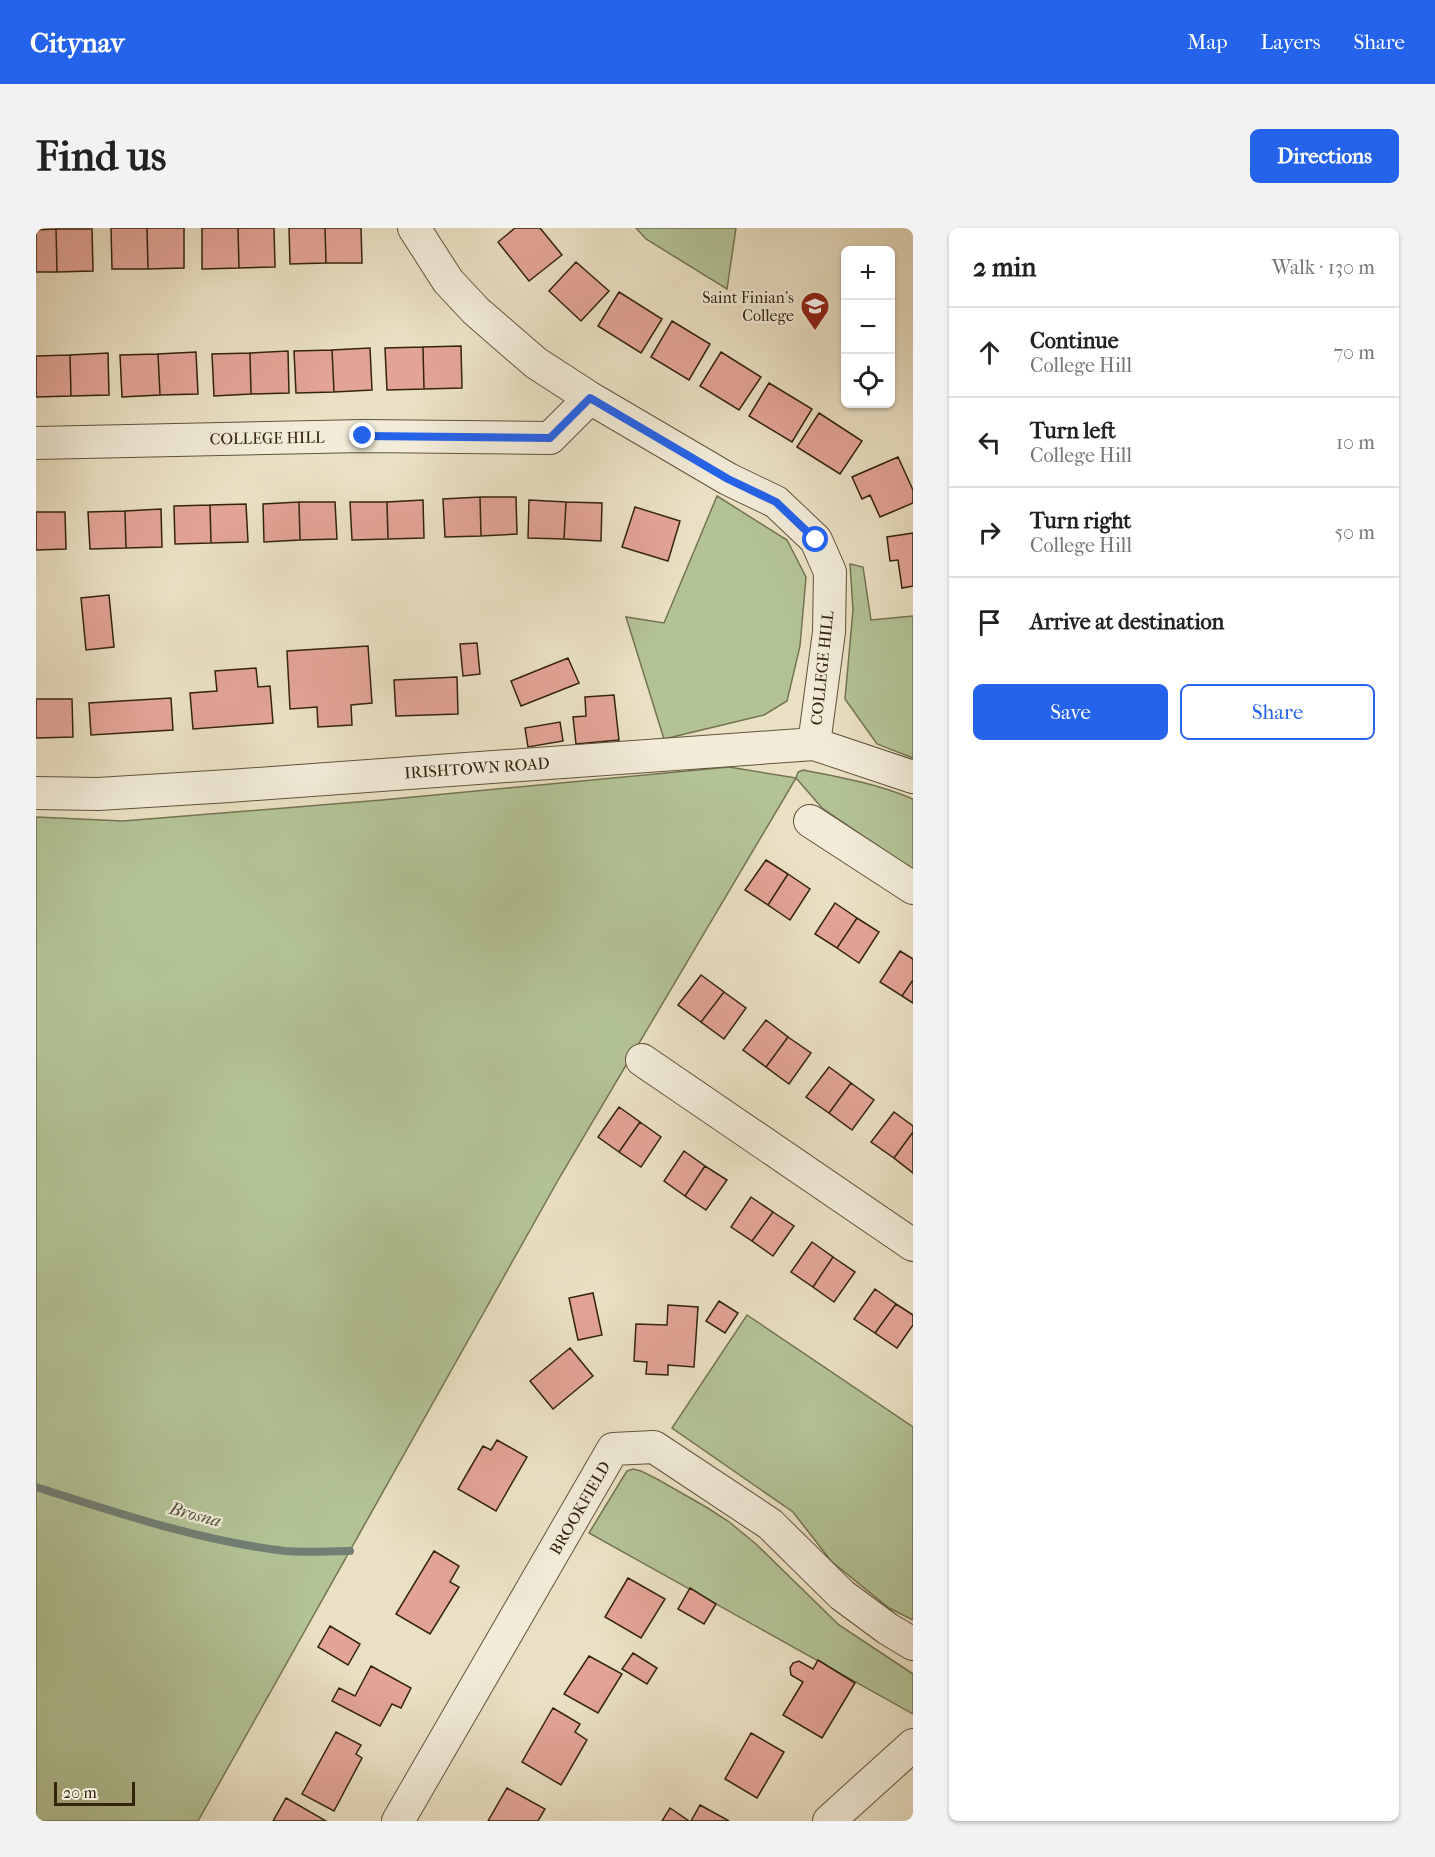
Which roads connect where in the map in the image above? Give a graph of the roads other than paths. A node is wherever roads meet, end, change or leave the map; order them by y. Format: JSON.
{"nodes":[{"id":1,"x":414,"y":228,"type":"edge"},
{"id":2,"x":590,"y":398,"type":"junction"},
{"id":3,"x":36,"y":443,"type":"edge"},
{"id":4,"x":814,"y":744,"type":"junction"},
{"id":5,"x":913,"y":777,"type":"edge"},
{"id":6,"x":36,"y":793,"type":"edge"},
{"id":7,"x":810,"y":821,"type":"dead end"},
{"id":8,"x":913,"y":888,"type":"edge"},
{"id":9,"x":642,"y":1060,"type":"dead end"},
{"id":10,"x":913,"y":1245,"type":"edge"},
{"id":11,"x":913,"y":1644,"type":"edge"},
{"id":12,"x":913,"y":1745,"type":"edge"},
{"id":13,"x":398,"y":1821,"type":"edge"},
{"id":14,"x":828,"y":1821,"type":"edge"}],
"edges":[{"from":1,"to":2,"type":"street","name":"COLLEGE HILL"},
{"from":2,"to":3,"type":"street","name":"COLLEGE HILL"},
{"from":2,"to":4,"type":"street","name":"COLLEGE HILL"},
{"from":4,"to":5,"type":"street","name":"IRISHTOWN ROAD"},
{"from":4,"to":6,"type":"street","name":"IRISHTOWN ROAD"},
{"from":7,"to":8,"type":"street"},
{"from":9,"to":10,"type":"street"},
{"from":11,"to":13,"type":"street","name":"BROOKFIELD"},
{"from":12,"to":14,"type":"street"}]}
